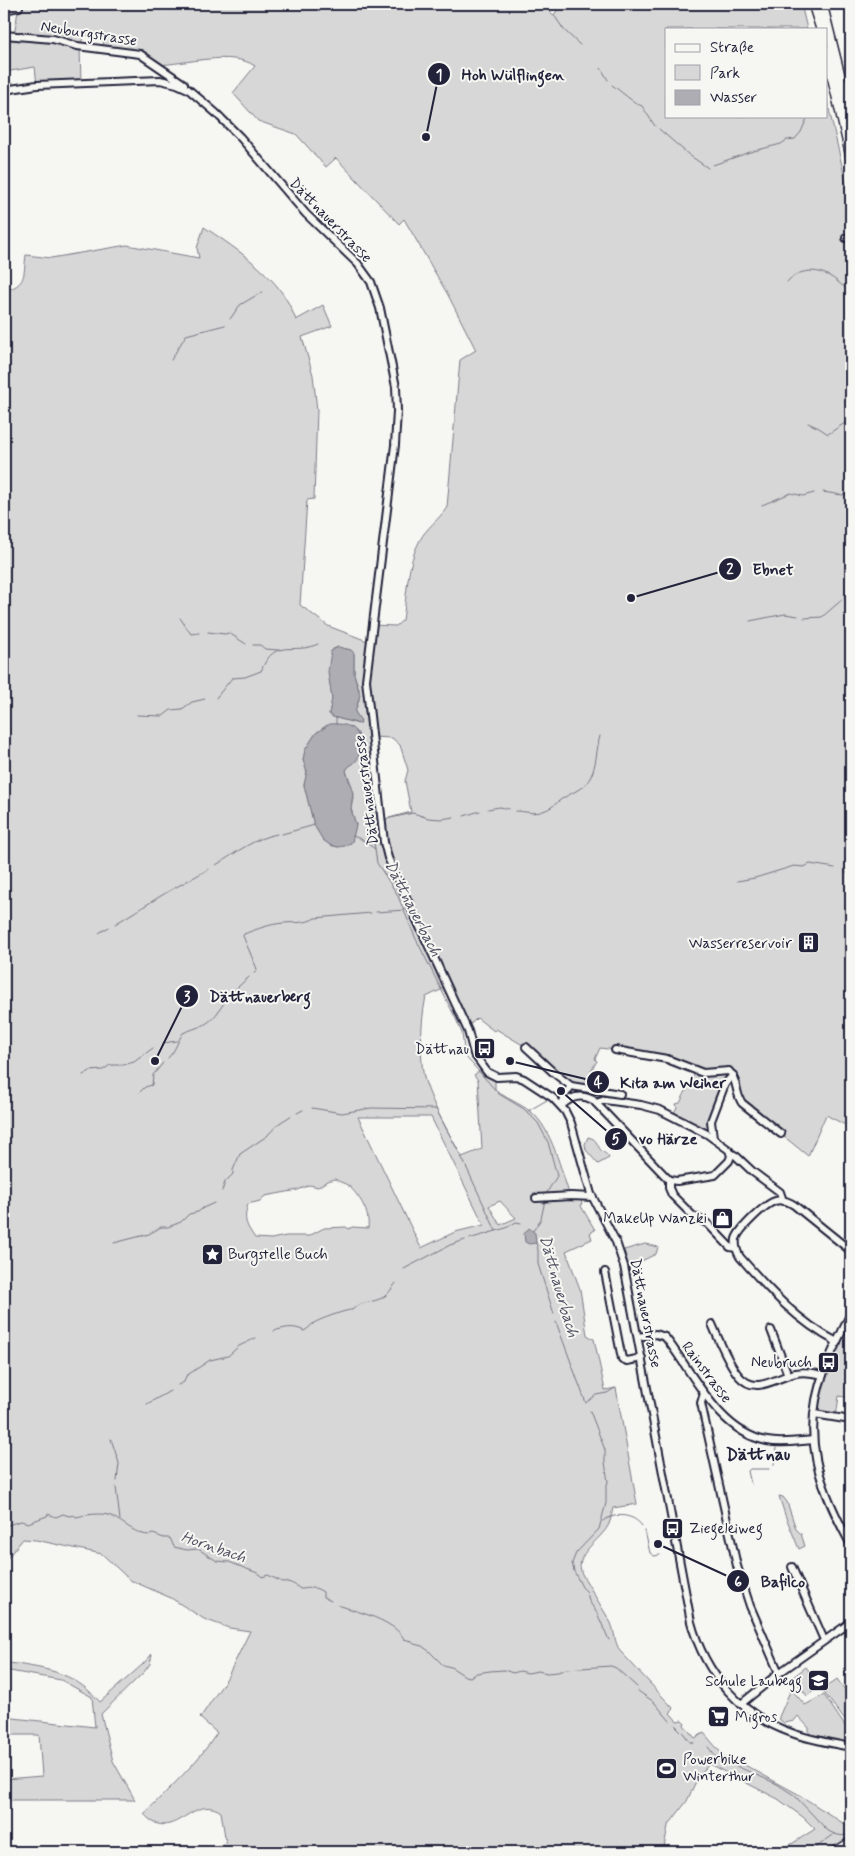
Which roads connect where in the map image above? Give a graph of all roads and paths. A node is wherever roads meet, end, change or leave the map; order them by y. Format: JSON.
{"nodes":[{"id":1,"x":813,"y":4,"type":"edge"},
{"id":2,"x":822,"y":4,"type":"edge"},
{"id":3,"x":19,"y":7,"type":"dead end"},
{"id":4,"x":4,"y":10,"type":"edge"},
{"id":5,"x":820,"y":28,"type":"edge"},
{"id":6,"x":4,"y":35,"type":"edge"},
{"id":7,"x":828,"y":59,"type":"edge"},
{"id":8,"x":188,"y":89,"type":"junction"},
{"id":9,"x":4,"y":90,"type":"edge"},
{"id":10,"x":851,"y":119,"type":"edge"},
{"id":11,"x":851,"y":157,"type":"edge"},
{"id":12,"x":526,"y":1047,"type":"dead end"},
{"id":13,"x":615,"y":1050,"type":"dead end"},
{"id":14,"x":733,"y":1075,"type":"junction"},
{"id":15,"x":571,"y":1086,"type":"junction"},
{"id":16,"x":620,"y":1094,"type":"dead end"},
{"id":17,"x":596,"y":1103,"type":"junction"},
{"id":18,"x":562,"y":1106,"type":"junction"},
{"id":19,"x":781,"y":1134,"type":"dead end"},
{"id":20,"x":713,"y":1138,"type":"junction"},
{"id":21,"x":730,"y":1153,"type":"junction"},
{"id":22,"x":669,"y":1180,"type":"junction"},
{"id":23,"x":593,"y":1197,"type":"junction"},
{"id":24,"x":542,"y":1198,"type":"dead end"},
{"id":25,"x":783,"y":1201,"type":"junction"},
{"id":26,"x":736,"y":1248,"type":"junction"},
{"id":27,"x":851,"y":1252,"type":"edge"},
{"id":28,"x":606,"y":1272,"type":"dead end"},
{"id":29,"x":851,"y":1313,"type":"edge"},
{"id":30,"x":712,"y":1324,"type":"dead end"},
{"id":31,"x":771,"y":1330,"type":"dead end"},
{"id":32,"x":638,"y":1337,"type":"junction"},
{"id":33,"x":837,"y":1342,"type":"junction"},
{"id":34,"x":642,"y":1358,"type":"junction"},
{"id":35,"x":788,"y":1375,"type":"junction"},
{"id":36,"x":822,"y":1375,"type":"junction"},
{"id":37,"x":704,"y":1393,"type":"junction"},
{"id":38,"x":814,"y":1414,"type":"junction"},
{"id":39,"x":851,"y":1420,"type":"edge"},
{"id":40,"x":813,"y":1440,"type":"junction"},
{"id":41,"x":851,"y":1545,"type":"edge"},
{"id":42,"x":792,"y":1567,"type":"dead end"},
{"id":43,"x":851,"y":1622,"type":"edge"},
{"id":44,"x":824,"y":1640,"type":"junction"},
{"id":45,"x":779,"y":1673,"type":"junction"},
{"id":46,"x":741,"y":1704,"type":"junction"},
{"id":47,"x":851,"y":1747,"type":"edge"},
{"id":48,"x":851,"y":1842,"type":"edge"},
{"id":49,"x":835,"y":1852,"type":"edge"}],
"edges":[{"from":1,"to":5,"type":"highway"},
{"from":2,"to":10,"type":"highway"},
{"from":3,"to":4,"type":"street"},
{"from":6,"to":8,"type":"street","name":"Neuburgstrasse"},
{"from":7,"to":11,"type":"highway"},
{"from":8,"to":9,"type":"street","name":"Dättnauerstrasse"},
{"from":8,"to":18,"type":"street","name":"Dättnauerstrasse"},
{"from":12,"to":15,"type":"street"},
{"from":13,"to":14,"type":"street"},
{"from":14,"to":19,"type":"street"},
{"from":14,"to":20,"type":"street"},
{"from":15,"to":16,"type":"street"},
{"from":15,"to":18,"type":"street"},
{"from":17,"to":18,"type":"street"},
{"from":17,"to":20,"type":"street"},
{"from":17,"to":22,"type":"street"},
{"from":18,"to":23,"type":"street","name":"Dättnauerstrasse"},
{"from":20,"to":21,"type":"street"},
{"from":21,"to":22,"type":"street"},
{"from":21,"to":25,"type":"street"},
{"from":22,"to":26,"type":"street"},
{"from":23,"to":24,"type":"street"},
{"from":23,"to":32,"type":"street","name":"Dättnauerstrasse"},
{"from":25,"to":26,"type":"street"},
{"from":25,"to":27,"type":"street"},
{"from":26,"to":33,"type":"street"},
{"from":28,"to":34,"type":"street"},
{"from":29,"to":33,"type":"street"},
{"from":30,"to":35,"type":"street"},
{"from":31,"to":35,"type":"street"},
{"from":32,"to":34,"type":"street","name":"Dättnauerstrasse"},
{"from":32,"to":37,"type":"street","name":"Rainstrasse"},
{"from":33,"to":36,"type":"street"},
{"from":34,"to":46,"type":"street","name":"Dättnauerstrasse"},
{"from":35,"to":36,"type":"street"},
{"from":36,"to":38,"type":"street"},
{"from":37,"to":40,"type":"street","name":"Rainstrasse"},
{"from":37,"to":45,"type":"street"},
{"from":38,"to":39,"type":"street"},
{"from":38,"to":40,"type":"street"},
{"from":40,"to":41,"type":"street"},
{"from":42,"to":44,"type":"street"},
{"from":43,"to":44,"type":"street"},
{"from":44,"to":45,"type":"street"},
{"from":45,"to":46,"type":"street"},
{"from":46,"to":47,"type":"street","name":"Dättnauerstrasse"},
{"from":48,"to":49,"type":"main road"}]}
